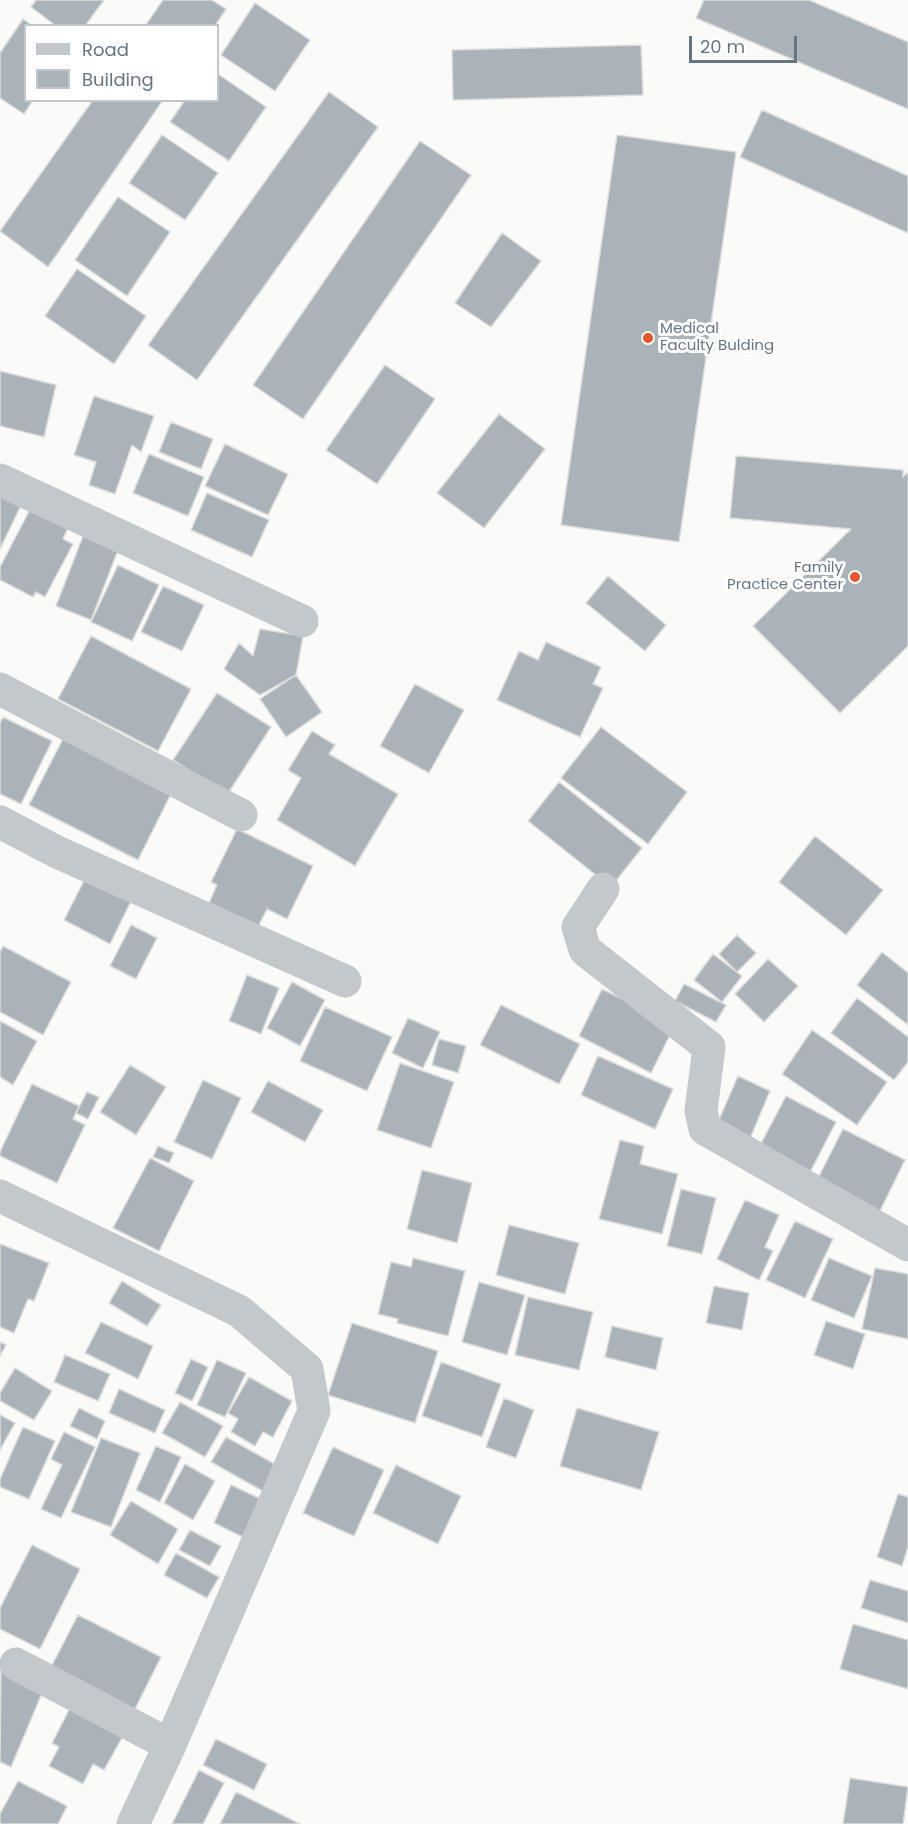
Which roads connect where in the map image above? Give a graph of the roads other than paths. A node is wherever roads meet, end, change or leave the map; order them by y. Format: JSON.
{"nodes":[{"id":1,"x":0,"y":480,"type":"edge"},
{"id":2,"x":302,"y":621,"type":"dead end"},
{"id":3,"x":0,"y":689,"type":"edge"},
{"id":4,"x":241,"y":815,"type":"dead end"},
{"id":5,"x":0,"y":822,"type":"edge"},
{"id":6,"x":603,"y":889,"type":"dead end"},
{"id":7,"x":345,"y":981,"type":"dead end"},
{"id":8,"x":0,"y":1196,"type":"edge"},
{"id":9,"x":908,"y":1245,"type":"edge"},
{"id":10,"x":16,"y":1664,"type":"dead end"},
{"id":11,"x":170,"y":1745,"type":"junction"},
{"id":12,"x":133,"y":1824,"type":"edge"}],
"edges":[{"from":1,"to":2,"type":"street"},
{"from":3,"to":4,"type":"street"},
{"from":5,"to":7,"type":"street"},
{"from":6,"to":9,"type":"street"},
{"from":8,"to":11,"type":"street"},
{"from":10,"to":11,"type":"street"},
{"from":11,"to":12,"type":"street"}]}
